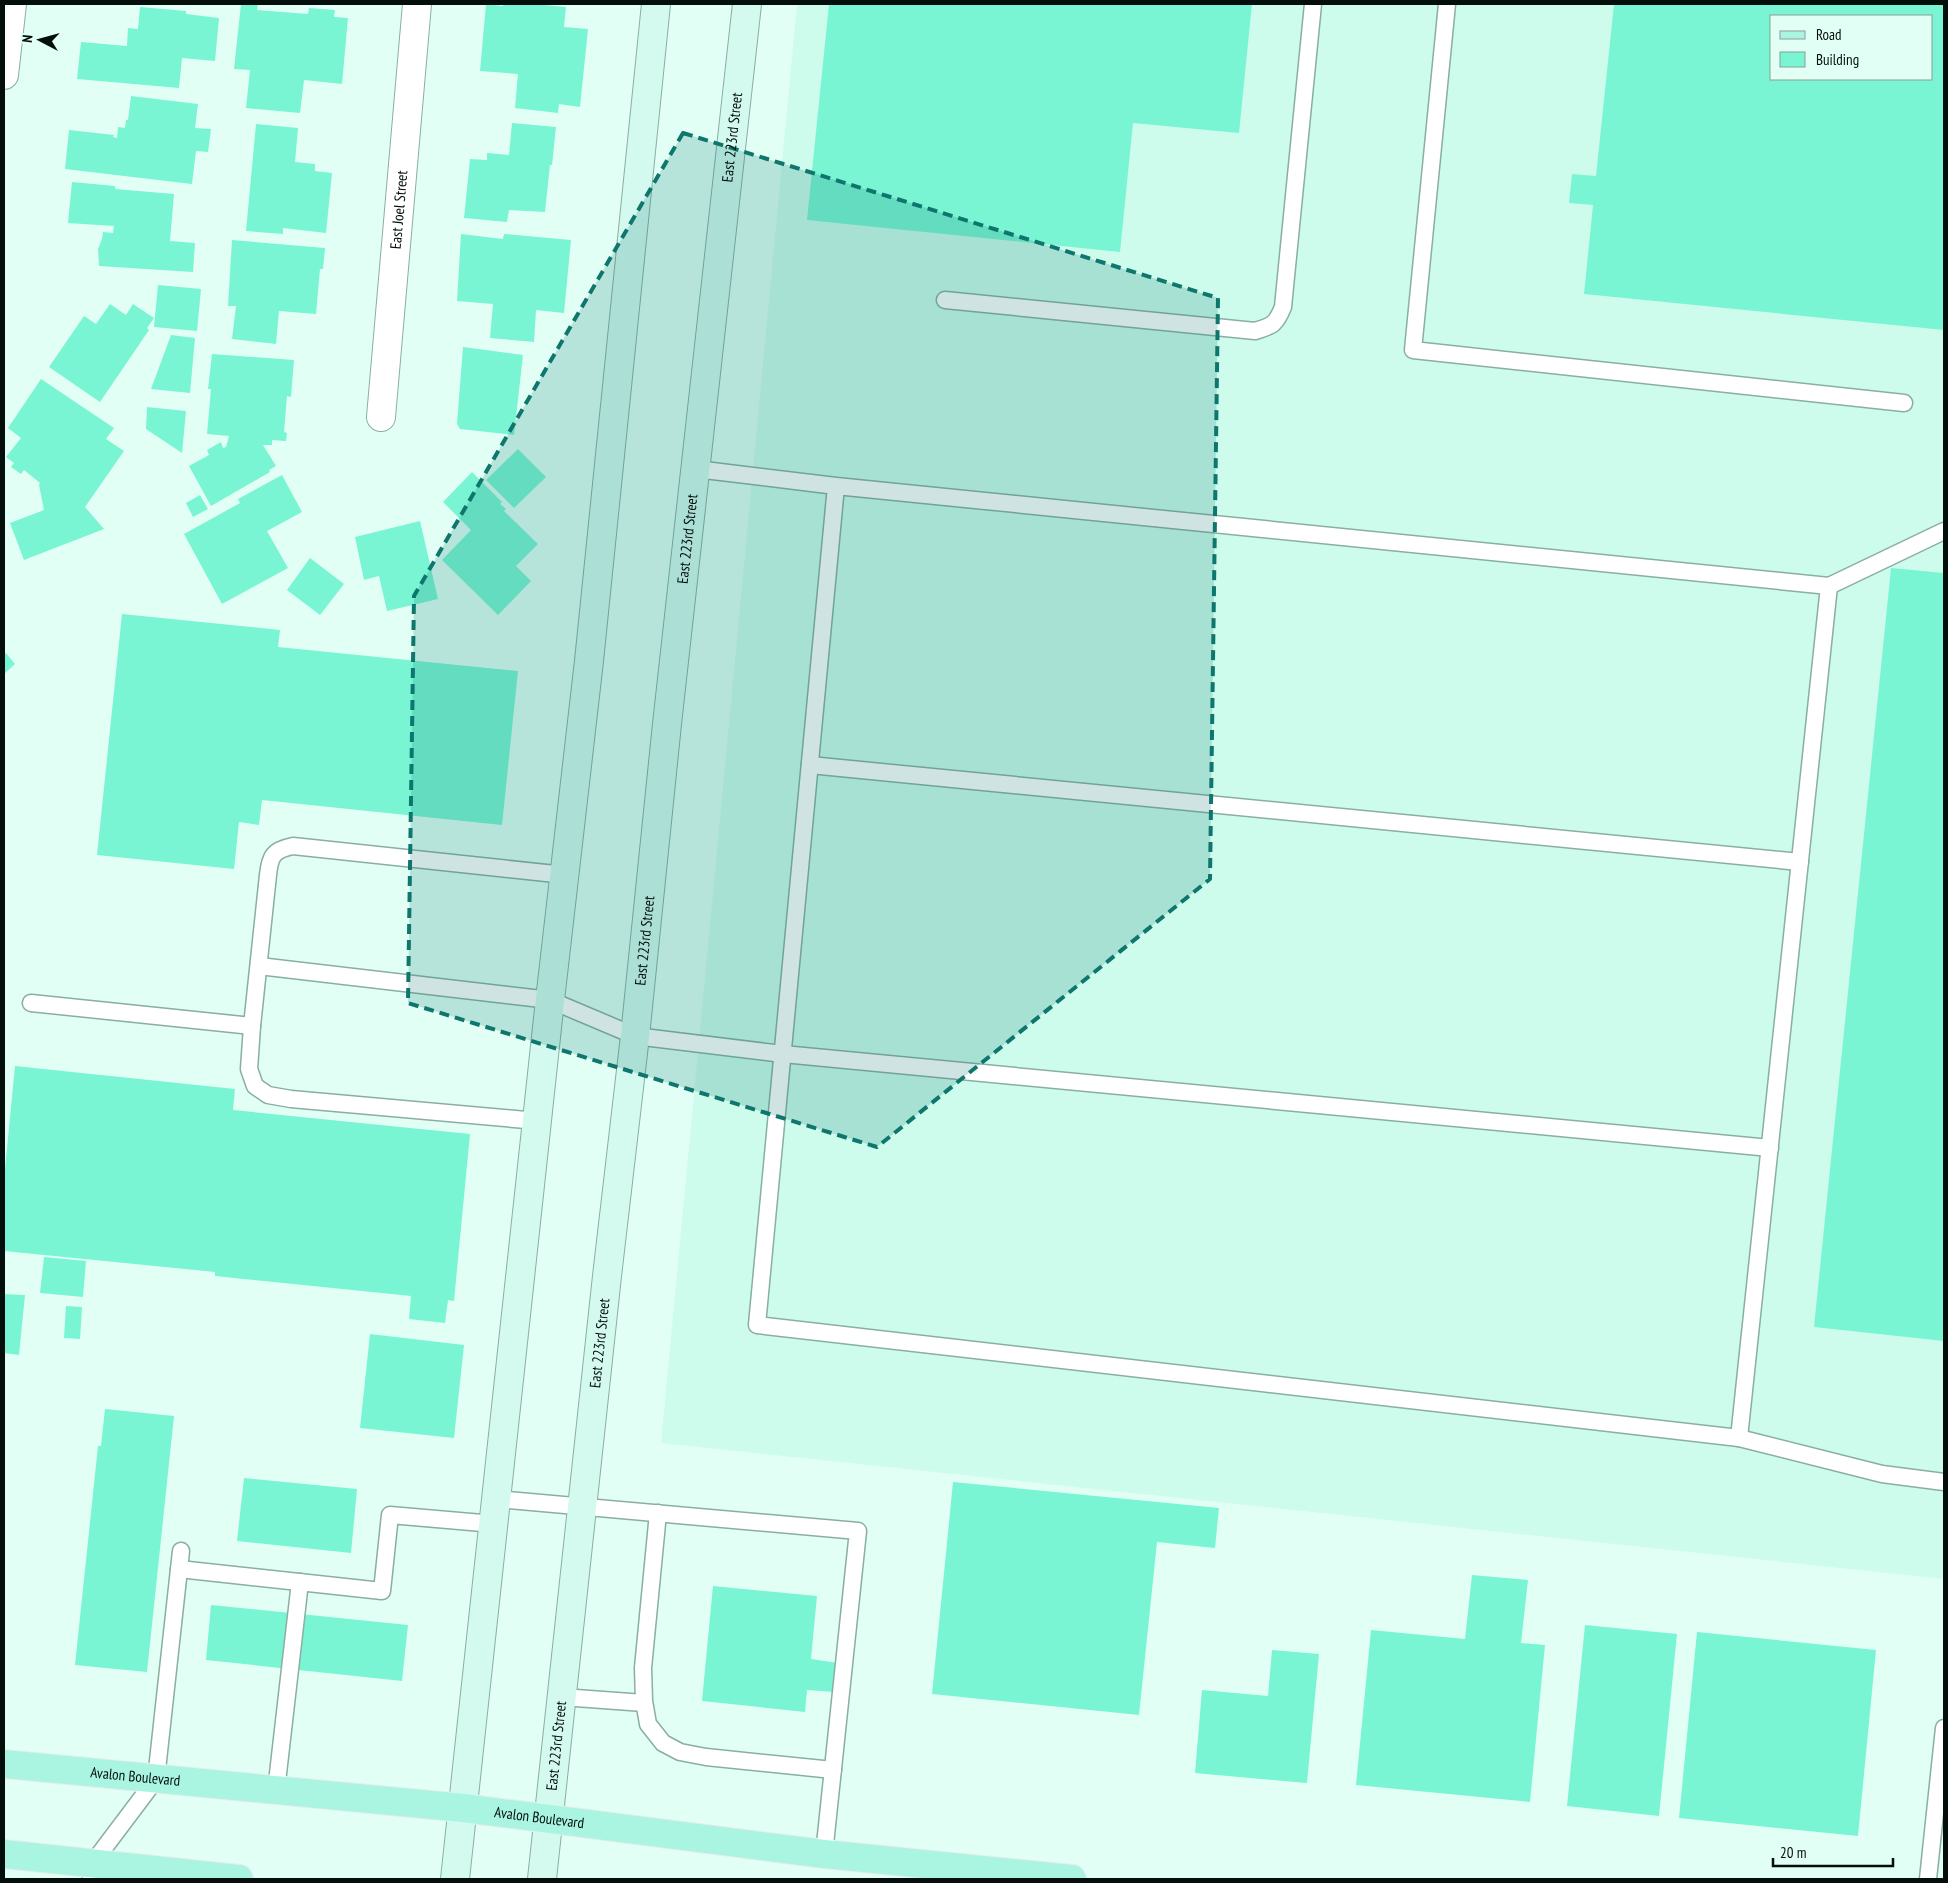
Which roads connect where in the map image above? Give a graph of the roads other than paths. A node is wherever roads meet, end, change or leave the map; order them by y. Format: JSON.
{"nodes":[{"id":1,"x":12,"y":4,"type":"edge"},
{"id":2,"x":416,"y":4,"type":"edge"},
{"id":3,"x":656,"y":4,"type":"edge"},
{"id":4,"x":747,"y":4,"type":"edge"},
{"id":5,"x":1313,"y":4,"type":"edge"},
{"id":6,"x":1447,"y":4,"type":"edge"},
{"id":7,"x":4,"y":75,"type":"edge"},
{"id":8,"x":945,"y":300,"type":"dead end"},
{"id":9,"x":1904,"y":403,"type":"dead end"},
{"id":10,"x":380,"y":417,"type":"dead end"},
{"id":11,"x":696,"y":469,"type":"junction"},
{"id":12,"x":836,"y":486,"type":"junction"},
{"id":13,"x":1944,"y":531,"type":"edge"},
{"id":14,"x":1829,"y":586,"type":"junction"},
{"id":15,"x":810,"y":765,"type":"junction"},
{"id":16,"x":1800,"y":862,"type":"junction"},
{"id":17,"x":565,"y":875,"type":"junction"},
{"id":18,"x":258,"y":966,"type":"junction"},
{"id":19,"x":550,"y":1000,"type":"junction"},
{"id":20,"x":31,"y":1003,"type":"dead end"},
{"id":21,"x":252,"y":1026,"type":"junction"},
{"id":22,"x":635,"y":1036,"type":"junction"},
{"id":23,"x":783,"y":1054,"type":"junction"},
{"id":24,"x":537,"y":1121,"type":"junction"},
{"id":25,"x":1770,"y":1148,"type":"junction"},
{"id":26,"x":1739,"y":1438,"type":"junction"},
{"id":27,"x":1944,"y":1482,"type":"edge"},
{"id":28,"x":582,"y":1506,"type":"junction"},
{"id":29,"x":495,"y":1511,"type":"junction"},
{"id":30,"x":658,"y":1513,"type":"junction"},
{"id":31,"x":181,"y":1551,"type":"dead end"},
{"id":32,"x":179,"y":1569,"type":"junction"},
{"id":33,"x":300,"y":1582,"type":"junction"},
{"id":34,"x":562,"y":1697,"type":"junction"},
{"id":35,"x":644,"y":1703,"type":"junction"},
{"id":36,"x":1944,"y":1728,"type":"edge"},
{"id":37,"x":4,"y":1764,"type":"edge"},
{"id":38,"x":833,"y":1770,"type":"junction"},
{"id":39,"x":156,"y":1779,"type":"junction"},
{"id":40,"x":276,"y":1791,"type":"junction"},
{"id":41,"x":463,"y":1808,"type":"junction"},
{"id":42,"x":549,"y":1818,"type":"junction"},
{"id":43,"x":4,"y":1854,"type":"edge"},
{"id":44,"x":824,"y":1854,"type":"junction"},
{"id":45,"x":1938,"y":1855,"type":"edge"},
{"id":46,"x":91,"y":1871,"type":"edge"},
{"id":47,"x":200,"y":1877,"type":"edge"},
{"id":48,"x":239,"y":1879,"type":"edge"},
{"id":49,"x":455,"y":1879,"type":"edge"},
{"id":50,"x":542,"y":1879,"type":"edge"},
{"id":51,"x":1072,"y":1879,"type":"edge"},
{"id":52,"x":1928,"y":1879,"type":"edge"}],
"edges":[{"from":1,"to":7,"type":"street"},
{"from":2,"to":10,"type":"street","name":"East Joel Street"},
{"from":3,"to":17,"type":"main road"},
{"from":4,"to":11,"type":"main road","name":"East 223rd Street"},
{"from":5,"to":8,"type":"lane"},
{"from":6,"to":9,"type":"lane"},
{"from":11,"to":12,"type":"lane"},
{"from":11,"to":22,"type":"main road","name":"East 223rd Street"},
{"from":12,"to":14,"type":"lane"},
{"from":12,"to":15,"type":"lane"},
{"from":13,"to":14,"type":"lane"},
{"from":14,"to":16,"type":"lane"},
{"from":15,"to":16,"type":"lane"},
{"from":15,"to":23,"type":"lane"},
{"from":16,"to":25,"type":"lane"},
{"from":17,"to":18,"type":"lane"},
{"from":17,"to":19,"type":"main road"},
{"from":18,"to":19,"type":"lane"},
{"from":18,"to":21,"type":"lane"},
{"from":19,"to":22,"type":"lane"},
{"from":19,"to":24,"type":"main road"},
{"from":20,"to":21,"type":"lane"},
{"from":21,"to":24,"type":"lane"},
{"from":22,"to":23,"type":"lane"},
{"from":22,"to":28,"type":"main road","name":"East 223rd Street"},
{"from":23,"to":25,"type":"lane"},
{"from":23,"to":26,"type":"lane"},
{"from":24,"to":29,"type":"main road"},
{"from":25,"to":26,"type":"lane"},
{"from":26,"to":27,"type":"lane"},
{"from":28,"to":29,"type":"lane"},
{"from":28,"to":30,"type":"lane"},
{"from":28,"to":34,"type":"main road","name":"East 223rd Street"},
{"from":29,"to":33,"type":"lane"},
{"from":29,"to":41,"type":"main road"},
{"from":30,"to":35,"type":"lane"},
{"from":30,"to":38,"type":"lane"},
{"from":31,"to":32,"type":"lane"},
{"from":32,"to":33,"type":"lane"},
{"from":32,"to":39,"type":"lane"},
{"from":33,"to":40,"type":"lane"},
{"from":34,"to":35,"type":"lane"},
{"from":34,"to":42,"type":"main road","name":"East 223rd Street"},
{"from":35,"to":38,"type":"lane"},
{"from":36,"to":45,"type":"lane"},
{"from":37,"to":39,"type":"main road","name":"Avalon Boulevard"},
{"from":38,"to":44,"type":"lane"},
{"from":39,"to":40,"type":"main road","name":"Avalon Boulevard"},
{"from":39,"to":46,"type":"lane"},
{"from":40,"to":41,"type":"main road","name":"Avalon Boulevard"},
{"from":41,"to":42,"type":"main road","name":"Avalon Boulevard"},
{"from":41,"to":49,"type":"main road"},
{"from":42,"to":44,"type":"main road","name":"Avalon Boulevard"},
{"from":42,"to":50,"type":"main road","name":"East 223rd Street"},
{"from":43,"to":46,"type":"main road"},
{"from":44,"to":51,"type":"main road","name":"Avalon Boulevard"},
{"from":45,"to":52,"type":"lane"},
{"from":46,"to":47,"type":"main road"},
{"from":47,"to":48,"type":"main road"}]}
